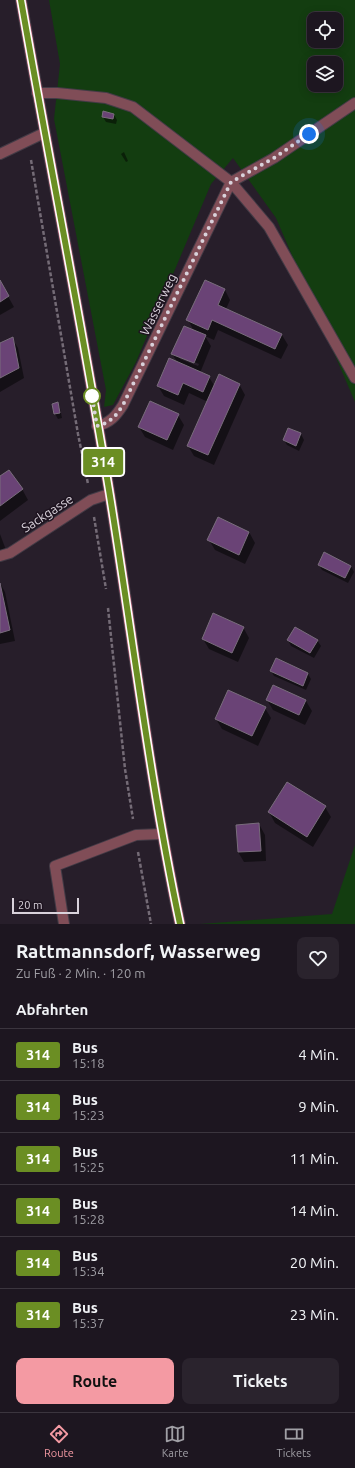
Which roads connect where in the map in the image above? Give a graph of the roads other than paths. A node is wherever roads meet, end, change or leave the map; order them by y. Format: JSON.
{"nodes":[{"id":1,"x":21,"y":0,"type":"edge"},
{"id":2,"x":37,"y":93,"type":"junction"},
{"id":3,"x":355,"y":103,"type":"edge"},
{"id":4,"x":44,"y":133,"type":"junction"},
{"id":5,"x":0,"y":154,"type":"edge"},
{"id":6,"x":231,"y":182,"type":"junction"},
{"id":7,"x":355,"y":378,"type":"edge"},
{"id":8,"x":97,"y":426,"type":"junction"},
{"id":9,"x":109,"y":494,"type":"junction"},
{"id":10,"x":0,"y":556,"type":"edge"},
{"id":11,"x":161,"y":834,"type":"junction"},
{"id":12,"x":64,"y":924,"type":"edge"},
{"id":13,"x":180,"y":924,"type":"edge"}],
"edges":[{"from":1,"to":2,"type":"main road"},
{"from":2,"to":4,"type":"main road"},
{"from":2,"to":6,"type":"street"},
{"from":3,"to":6,"type":"street"},
{"from":4,"to":5,"type":"street"},
{"from":4,"to":8,"type":"main road"},
{"from":6,"to":7,"type":"street"},
{"from":6,"to":8,"type":"street","name":"Wasserweg"},
{"from":8,"to":9,"type":"main road"},
{"from":9,"to":10,"type":"street","name":"Sackgasse"},
{"from":9,"to":11,"type":"main road"},
{"from":11,"to":12,"type":"street"},
{"from":11,"to":13,"type":"main road"}]}
